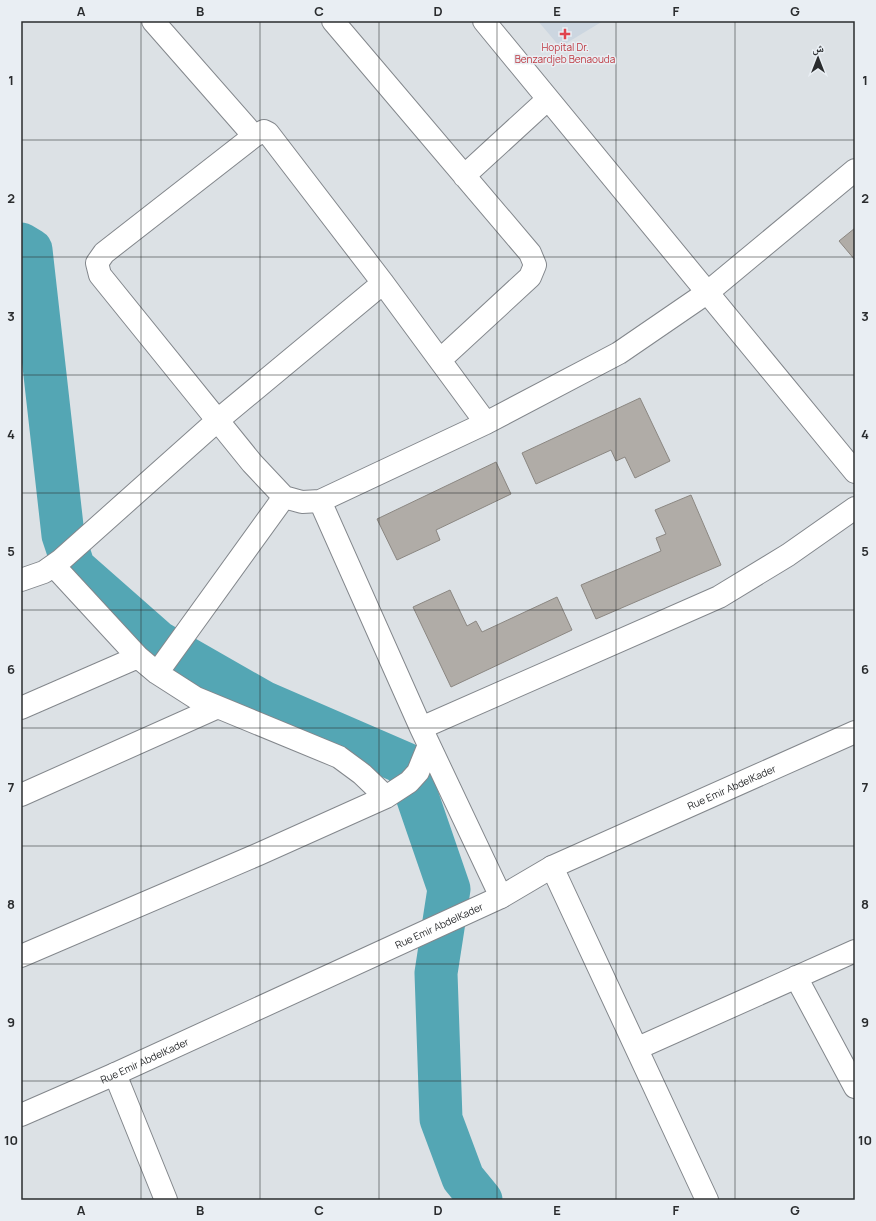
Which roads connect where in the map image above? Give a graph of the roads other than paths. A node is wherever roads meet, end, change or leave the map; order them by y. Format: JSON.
{"nodes":[{"id":1,"x":152,"y":21,"type":"edge"},
{"id":2,"x":333,"y":21,"type":"edge"},
{"id":3,"x":484,"y":21,"type":"edge"},
{"id":4,"x":548,"y":99,"type":"junction"},
{"id":5,"x":254,"y":136,"type":"junction"},
{"id":6,"x":855,"y":170,"type":"edge"},
{"id":7,"x":464,"y":176,"type":"junction"},
{"id":8,"x":383,"y":283,"type":"junction"},
{"id":9,"x":708,"y":292,"type":"junction"},
{"id":10,"x":440,"y":360,"type":"junction"},
{"id":11,"x":218,"y":420,"type":"junction"},
{"id":12,"x":486,"y":423,"type":"junction"},
{"id":13,"x":855,"y":472,"type":"edge"},
{"id":14,"x":284,"y":497,"type":"junction"},
{"id":15,"x":320,"y":501,"type":"junction"},
{"id":16,"x":855,"y":508,"type":"edge"},
{"id":17,"x":63,"y":558,"type":"junction"},
{"id":18,"x":21,"y":580,"type":"edge"},
{"id":19,"x":138,"y":658,"type":"junction"},
{"id":20,"x":168,"y":658,"type":"junction"},
{"id":21,"x":218,"y":707,"type":"junction"},
{"id":22,"x":21,"y":708,"type":"edge"},
{"id":23,"x":855,"y":732,"type":"edge"},
{"id":24,"x":425,"y":744,"type":"junction"},
{"id":25,"x":21,"y":794,"type":"edge"},
{"id":26,"x":392,"y":794,"type":"junction"},
{"id":27,"x":552,"y":867,"type":"junction"},
{"id":28,"x":501,"y":897,"type":"junction"},
{"id":29,"x":855,"y":951,"type":"edge"},
{"id":30,"x":21,"y":956,"type":"edge"},
{"id":31,"x":796,"y":977,"type":"junction"},
{"id":32,"x":638,"y":1048,"type":"junction"},
{"id":33,"x":115,"y":1074,"type":"junction"},
{"id":34,"x":855,"y":1087,"type":"edge"},
{"id":35,"x":21,"y":1115,"type":"edge"},
{"id":36,"x":166,"y":1200,"type":"edge"},
{"id":37,"x":707,"y":1200,"type":"edge"}],
"edges":[{"from":1,"to":5,"type":"street"},
{"from":2,"to":7,"type":"street"},
{"from":3,"to":4,"type":"street"},
{"from":4,"to":7,"type":"street"},
{"from":4,"to":9,"type":"street"},
{"from":5,"to":8,"type":"street"},
{"from":5,"to":11,"type":"street"},
{"from":6,"to":9,"type":"street"},
{"from":7,"to":10,"type":"street"},
{"from":8,"to":10,"type":"street"},
{"from":8,"to":11,"type":"street"},
{"from":9,"to":12,"type":"street"},
{"from":9,"to":13,"type":"street"},
{"from":10,"to":12,"type":"street"},
{"from":11,"to":14,"type":"street"},
{"from":11,"to":17,"type":"street"},
{"from":12,"to":15,"type":"street"},
{"from":14,"to":15,"type":"street"},
{"from":14,"to":20,"type":"street"},
{"from":15,"to":24,"type":"street"},
{"from":16,"to":24,"type":"street"},
{"from":17,"to":18,"type":"street"},
{"from":17,"to":19,"type":"street"},
{"from":19,"to":20,"type":"street"},
{"from":19,"to":22,"type":"street"},
{"from":20,"to":21,"type":"street"},
{"from":21,"to":25,"type":"street"},
{"from":21,"to":26,"type":"street"},
{"from":23,"to":27,"type":"street","name":"Rue Emir AbdelKader"},
{"from":24,"to":26,"type":"street"},
{"from":24,"to":28,"type":"street"},
{"from":26,"to":30,"type":"street"},
{"from":27,"to":28,"type":"street","name":"Rue Emir AbdelKader"},
{"from":27,"to":32,"type":"street"},
{"from":28,"to":33,"type":"street","name":"Rue Emir AbdelKader"},
{"from":29,"to":31,"type":"street"},
{"from":31,"to":32,"type":"street"},
{"from":31,"to":34,"type":"street"},
{"from":32,"to":37,"type":"street"},
{"from":33,"to":35,"type":"street","name":"Rue Emir AbdelKader"},
{"from":33,"to":36,"type":"street"}]}
